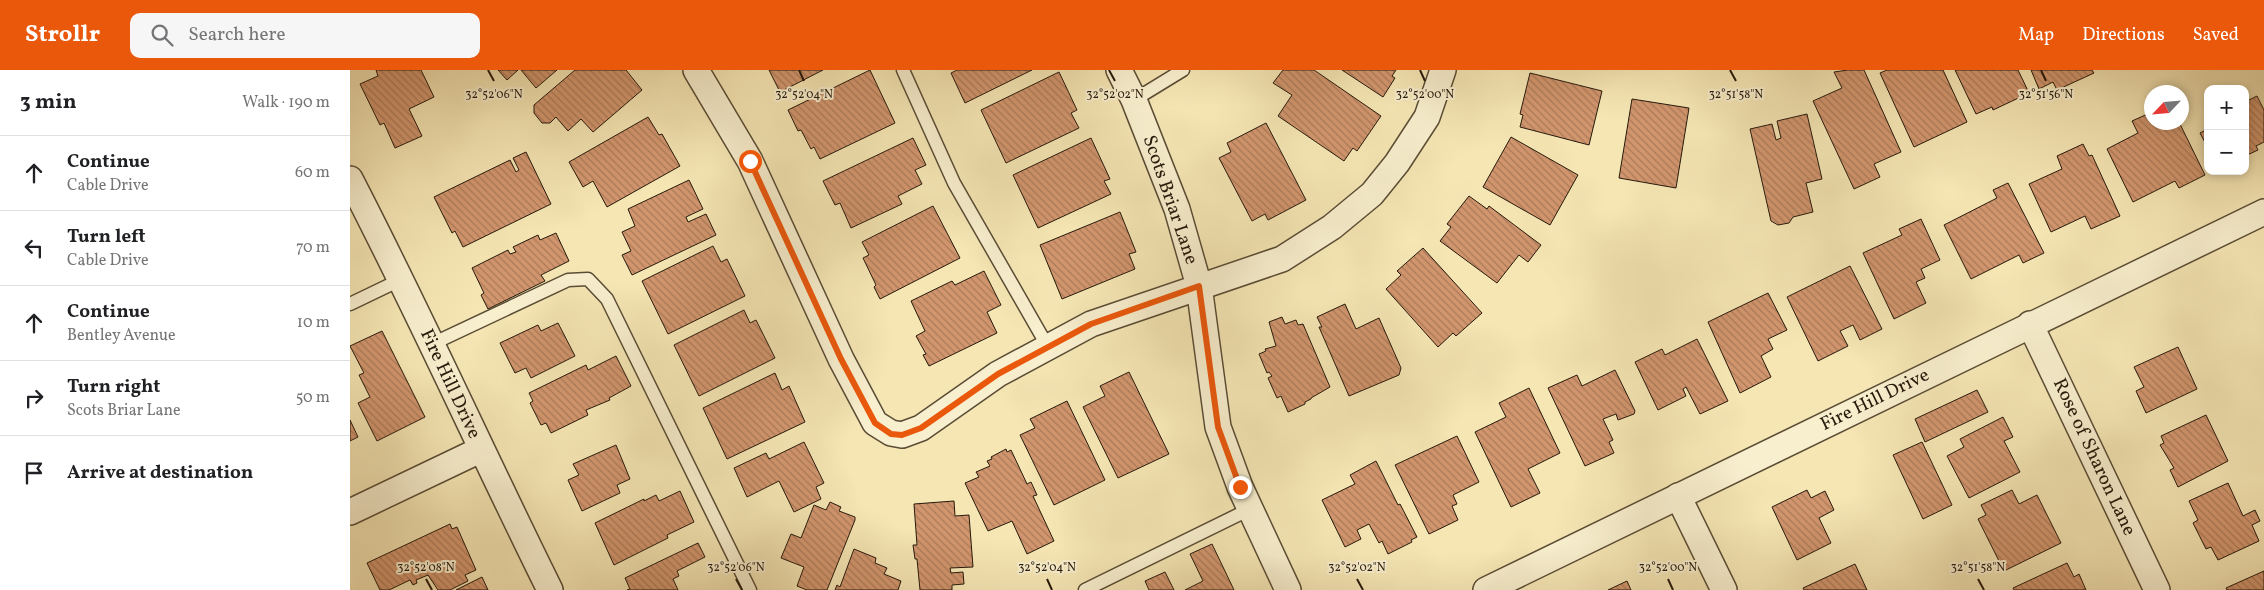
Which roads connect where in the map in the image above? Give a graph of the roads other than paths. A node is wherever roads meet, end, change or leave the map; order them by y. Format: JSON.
{"nodes":[{"id":1,"x":696,"y":70,"type":"edge"},
{"id":2,"x":903,"y":70,"type":"edge"},
{"id":3,"x":1119,"y":70,"type":"edge"},
{"id":4,"x":1184,"y":70,"type":"edge"},
{"id":5,"x":1443,"y":70,"type":"edge"},
{"id":6,"x":1134,"y":100,"type":"junction"},
{"id":7,"x":350,"y":178,"type":"edge"},
{"id":8,"x":2264,"y":212,"type":"edge"},
{"id":9,"x":402,"y":279,"type":"junction"},
{"id":10,"x":1199,"y":286,"type":"junction"},
{"id":11,"x":350,"y":304,"type":"edge"},
{"id":12,"x":2030,"y":324,"type":"junction"},
{"id":13,"x":432,"y":344,"type":"junction"},
{"id":14,"x":1048,"y":348,"type":"junction"},
{"id":15,"x":480,"y":450,"type":"junction"},
{"id":16,"x":1678,"y":496,"type":"junction"},
{"id":17,"x":1250,"y":509,"type":"junction"},
{"id":18,"x":350,"y":512,"type":"edge"},
{"id":19,"x":550,"y":590,"type":"edge"},
{"id":20,"x":750,"y":590,"type":"edge"},
{"id":21,"x":1085,"y":590,"type":"edge"},
{"id":22,"x":1288,"y":590,"type":"edge"},
{"id":23,"x":1486,"y":590,"type":"edge"},
{"id":24,"x":1724,"y":590,"type":"edge"},
{"id":25,"x":2157,"y":590,"type":"edge"}],
"edges":[{"from":1,"to":14,"type":"street"},
{"from":2,"to":14,"type":"lane"},
{"from":3,"to":6,"type":"street","name":"Scots Briar Lane"},
{"from":4,"to":6,"type":"lane"},
{"from":5,"to":10,"type":"street"},
{"from":6,"to":10,"type":"street","name":"Scots Briar Lane"},
{"from":7,"to":9,"type":"street","name":"Fire Hill Drive"},
{"from":8,"to":12,"type":"street","name":"Fire Hill Drive"},
{"from":9,"to":11,"type":"lane"},
{"from":9,"to":13,"type":"street","name":"Fire Hill Drive"},
{"from":10,"to":14,"type":"street"},
{"from":10,"to":17,"type":"street","name":"Scots Briar Lane"},
{"from":12,"to":16,"type":"street","name":"Fire Hill Drive"},
{"from":12,"to":25,"type":"street","name":"Rose of Sharon Lane"},
{"from":13,"to":15,"type":"street","name":"Fire Hill Drive"},
{"from":13,"to":20,"type":"lane"},
{"from":15,"to":18,"type":"street"},
{"from":15,"to":19,"type":"street","name":"Fire Hill Drive"},
{"from":16,"to":23,"type":"street","name":"Fire Hill Drive"},
{"from":16,"to":24,"type":"street"},
{"from":17,"to":21,"type":"lane"},
{"from":17,"to":22,"type":"street","name":"Scots Briar Lane"}]}
